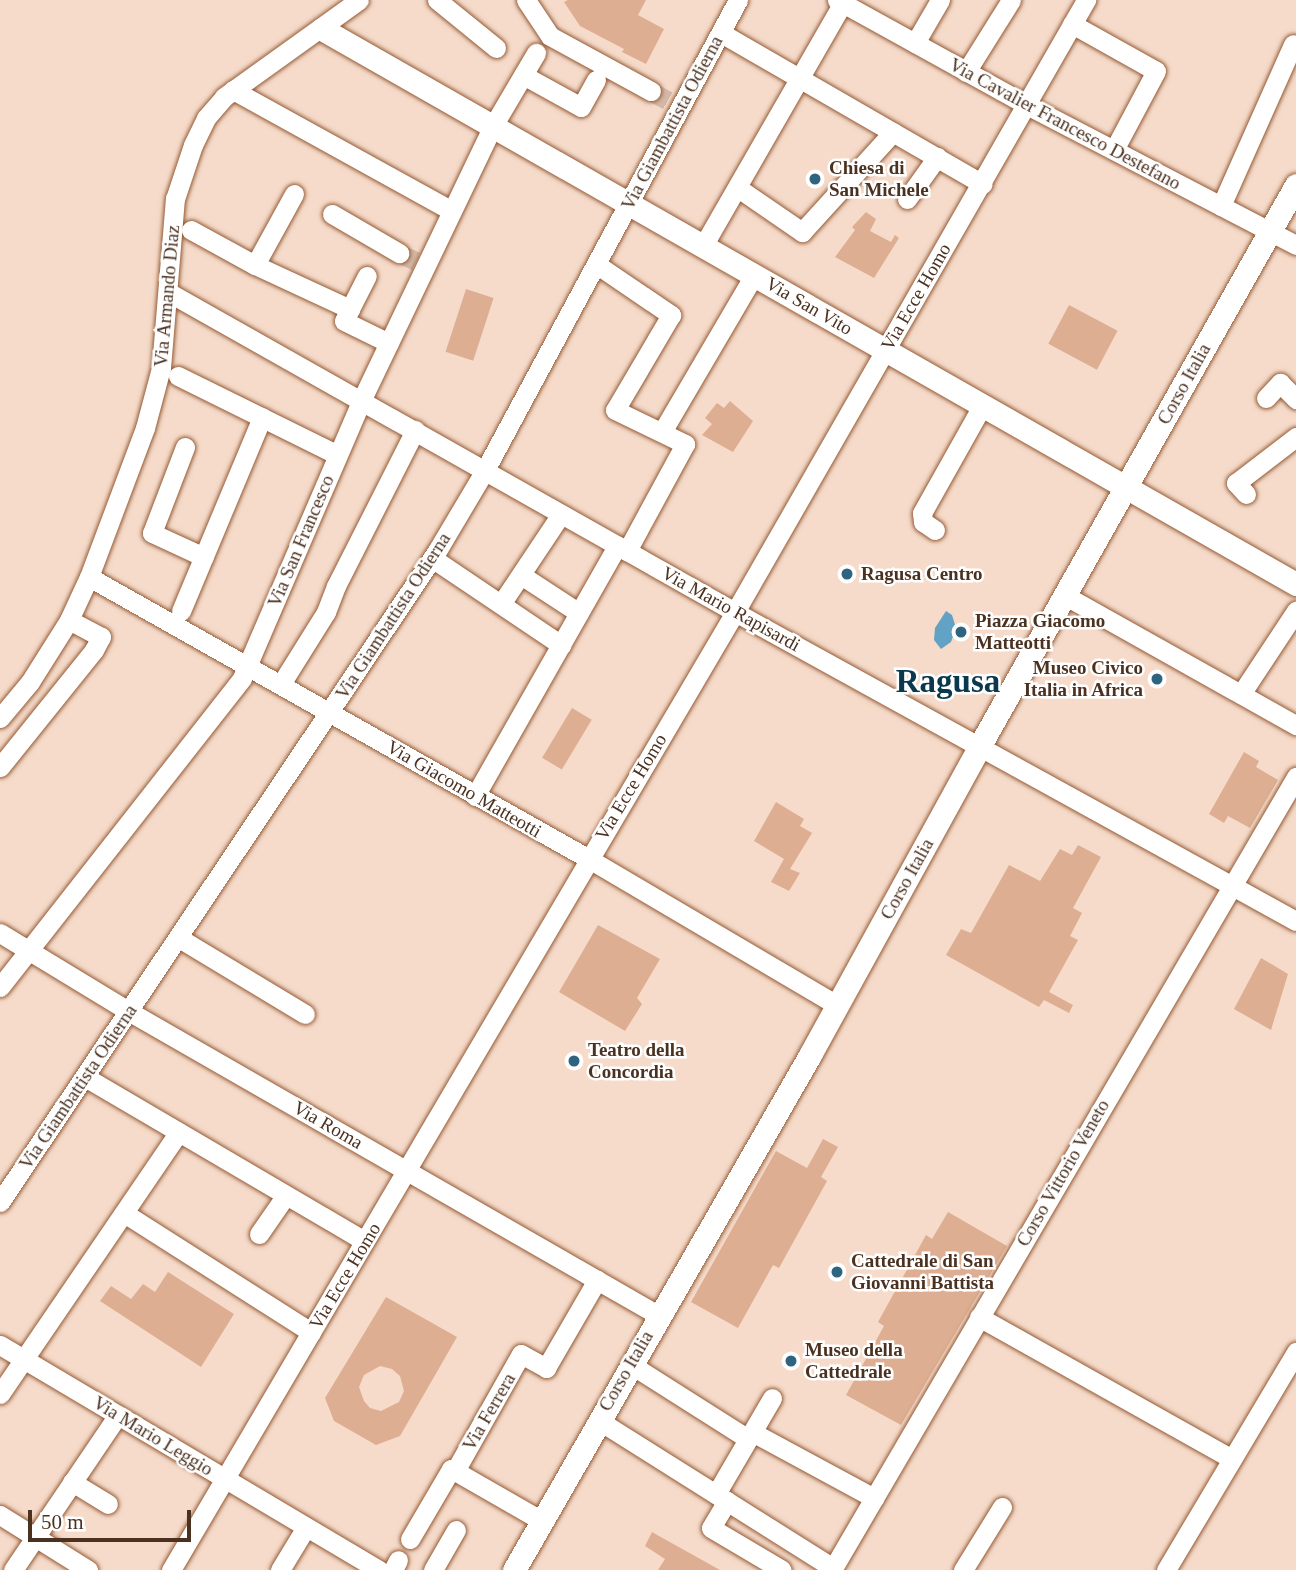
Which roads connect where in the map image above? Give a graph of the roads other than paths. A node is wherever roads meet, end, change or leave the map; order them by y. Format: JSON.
{"nodes":[{"id":1,"x":359,"y":0,"type":"edge"},
{"id":2,"x":437,"y":0,"type":"edge"},
{"id":3,"x":526,"y":0,"type":"edge"},
{"id":4,"x":738,"y":0,"type":"edge"},
{"id":5,"x":940,"y":0,"type":"edge"},
{"id":6,"x":1011,"y":0,"type":"edge"},
{"id":7,"x":1086,"y":0,"type":"edge"},
{"id":8,"x":839,"y":2,"type":"edge"},
{"id":9,"x":1072,"y":24,"type":"junction"},
{"id":10,"x":322,"y":29,"type":"junction"},
{"id":11,"x":721,"y":33,"type":"junction"},
{"id":12,"x":915,"y":43,"type":"junction"},
{"id":13,"x":1293,"y":44,"type":"dead end"},
{"id":14,"x":495,"y":48,"type":"dead end"},
{"id":15,"x":536,"y":53,"type":"dead end"},
{"id":16,"x":966,"y":72,"type":"junction"},
{"id":17,"x":523,"y":75,"type":"junction"},
{"id":18,"x":800,"y":78,"type":"junction"},
{"id":19,"x":596,"y":80,"type":"dead end"},
{"id":20,"x":233,"y":90,"type":"junction"},
{"id":21,"x":651,"y":91,"type":"tunnel mouth"},
{"id":22,"x":1027,"y":105,"type":"junction"},
{"id":23,"x":493,"y":126,"type":"junction"},
{"id":24,"x":894,"y":132,"type":"junction"},
{"id":25,"x":1114,"y":150,"type":"junction"},
{"id":26,"x":937,"y":157,"type":"junction"},
{"id":27,"x":983,"y":184,"type":"junction"},
{"id":28,"x":1296,"y":185,"type":"edge"},
{"id":29,"x":738,"y":188,"type":"junction"},
{"id":30,"x":294,"y":194,"type":"dead end"},
{"id":31,"x":907,"y":199,"type":"dead end"},
{"id":32,"x":629,"y":203,"type":"junction"},
{"id":33,"x":1222,"y":206,"type":"junction"},
{"id":34,"x":452,"y":211,"type":"junction"},
{"id":35,"x":332,"y":214,"type":"dead end"},
{"id":36,"x":191,"y":230,"type":"dead end"},
{"id":37,"x":1270,"y":231,"type":"junction"},
{"id":38,"x":1296,"y":245,"type":"edge"},
{"id":39,"x":703,"y":246,"type":"junction"},
{"id":40,"x":399,"y":253,"type":"tunnel mouth"},
{"id":41,"x":596,"y":264,"type":"junction"},
{"id":42,"x":255,"y":265,"type":"junction"},
{"id":43,"x":754,"y":275,"type":"junction"},
{"id":44,"x":367,"y":276,"type":"dead end"},
{"id":45,"x":168,"y":292,"type":"junction"},
{"id":46,"x":350,"y":309,"type":"junction"},
{"id":47,"x":389,"y":343,"type":"junction"},
{"id":48,"x":885,"y":349,"type":"junction"},
{"id":49,"x":178,"y":376,"type":"dead end"},
{"id":50,"x":1266,"y":398,"type":"dead end"},
{"id":51,"x":362,"y":399,"type":"junction"},
{"id":52,"x":1296,"y":399,"type":"edge"},
{"id":53,"x":982,"y":406,"type":"junction"},
{"id":54,"x":262,"y":417,"type":"junction"},
{"id":55,"x":415,"y":430,"type":"junction"},
{"id":56,"x":662,"y":432,"type":"junction"},
{"id":57,"x":1296,"y":437,"type":"edge"},
{"id":58,"x":185,"y":447,"type":"dead end"},
{"id":59,"x":338,"y":455,"type":"junction"},
{"id":60,"x":485,"y":470,"type":"junction"},
{"id":61,"x":1126,"y":487,"type":"junction"},
{"id":62,"x":1246,"y":494,"type":"dead end"},
{"id":63,"x":561,"y":514,"type":"junction"},
{"id":64,"x":935,"y":530,"type":"dead end"},
{"id":65,"x":622,"y":548,"type":"junction"},
{"id":66,"x":204,"y":556,"type":"junction"},
{"id":67,"x":432,"y":558,"type":"junction"},
{"id":68,"x":521,"y":575,"type":"junction"},
{"id":69,"x":89,"y":577,"type":"junction"},
{"id":70,"x":1296,"y":584,"type":"edge"},
{"id":71,"x":1064,"y":595,"type":"junction"},
{"id":72,"x":501,"y":604,"type":"junction"},
{"id":73,"x":181,"y":611,"type":"dead end"},
{"id":74,"x":1296,"y":611,"type":"edge"},
{"id":75,"x":735,"y":612,"type":"junction"},
{"id":76,"x":579,"y":613,"type":"junction"},
{"id":77,"x":69,"y":620,"type":"junction"},
{"id":78,"x":561,"y":645,"type":"junction"},
{"id":79,"x":247,"y":665,"type":"junction"},
{"id":80,"x":281,"y":684,"type":"junction"},
{"id":81,"x":1241,"y":694,"type":"junction"},
{"id":82,"x":330,"y":712,"type":"junction"},
{"id":83,"x":0,"y":718,"type":"edge"},
{"id":84,"x":1296,"y":725,"type":"edge"},
{"id":85,"x":978,"y":747,"type":"junction"},
{"id":86,"x":0,"y":767,"type":"edge"},
{"id":87,"x":1296,"y":777,"type":"edge"},
{"id":88,"x":475,"y":796,"type":"junction"},
{"id":89,"x":589,"y":859,"type":"junction"},
{"id":90,"x":1231,"y":885,"type":"junction"},
{"id":91,"x":1296,"y":921,"type":"edge"},
{"id":92,"x":0,"y":933,"type":"edge"},
{"id":93,"x":179,"y":938,"type":"junction"},
{"id":94,"x":29,"y":950,"type":"junction"},
{"id":95,"x":0,"y":988,"type":"edge"},
{"id":96,"x":837,"y":1005,"type":"junction"},
{"id":97,"x":130,"y":1012,"type":"junction"},
{"id":98,"x":305,"y":1014,"type":"dead end"},
{"id":99,"x":85,"y":1077,"type":"junction"},
{"id":100,"x":179,"y":1132,"type":"junction"},
{"id":101,"x":407,"y":1171,"type":"junction"},
{"id":102,"x":286,"y":1195,"type":"junction"},
{"id":103,"x":0,"y":1202,"type":"edge"},
{"id":104,"x":124,"y":1213,"type":"junction"},
{"id":105,"x":259,"y":1234,"type":"dead end"},
{"id":106,"x":365,"y":1241,"type":"junction"},
{"id":107,"x":597,"y":1280,"type":"junction"},
{"id":108,"x":658,"y":1315,"type":"junction"},
{"id":109,"x":979,"y":1317,"type":"junction"},
{"id":110,"x":311,"y":1332,"type":"junction"},
{"id":111,"x":0,"y":1345,"type":"edge"},
{"id":112,"x":1296,"y":1352,"type":"edge"},
{"id":113,"x":23,"y":1359,"type":"junction"},
{"id":114,"x":630,"y":1364,"type":"junction"},
{"id":115,"x":0,"y":1394,"type":"edge"},
{"id":116,"x":772,"y":1398,"type":"dead end"},
{"id":117,"x":118,"y":1415,"type":"junction"},
{"id":118,"x":598,"y":1420,"type":"junction"},
{"id":119,"x":750,"y":1435,"type":"junction"},
{"id":120,"x":1232,"y":1459,"type":"junction"},
{"id":121,"x":455,"y":1471,"type":"junction"},
{"id":122,"x":225,"y":1479,"type":"junction"},
{"id":123,"x":72,"y":1482,"type":"junction"},
{"id":124,"x":722,"y":1498,"type":"junction"},
{"id":125,"x":874,"y":1498,"type":"junction"},
{"id":126,"x":108,"y":1504,"type":"dead end"},
{"id":127,"x":1002,"y":1507,"type":"dead end"},
{"id":128,"x":0,"y":1515,"type":"edge"},
{"id":129,"x":542,"y":1521,"type":"junction"},
{"id":130,"x":306,"y":1527,"type":"junction"},
{"id":131,"x":456,"y":1530,"type":"dead end"},
{"id":132,"x":35,"y":1537,"type":"junction"},
{"id":133,"x":410,"y":1539,"type":"dead end"},
{"id":134,"x":833,"y":1569,"type":"edge"},
{"id":135,"x":13,"y":1570,"type":"edge"},
{"id":136,"x":88,"y":1570,"type":"edge"},
{"id":137,"x":171,"y":1570,"type":"edge"},
{"id":138,"x":280,"y":1570,"type":"edge"},
{"id":139,"x":379,"y":1570,"type":"edge"},
{"id":140,"x":433,"y":1570,"type":"edge"},
{"id":141,"x":514,"y":1570,"type":"edge"},
{"id":142,"x":782,"y":1570,"type":"edge"},
{"id":143,"x":963,"y":1570,"type":"edge"},
{"id":144,"x":1166,"y":1570,"type":"edge"}],
"edges":[{"from":1,"to":10,"type":"street","name":"Via Armando Diaz"},
{"from":2,"to":14,"type":"street"},
{"from":3,"to":21,"type":"street"},
{"from":4,"to":11,"type":"street","name":"Via Giambattista Odierna"},
{"from":5,"to":12,"type":"street"},
{"from":6,"to":16,"type":"street"},
{"from":7,"to":9,"type":"street","name":"Via Ecce Homo"},
{"from":8,"to":12,"type":"street","name":"Via Cavalier Francesco Destefano"},
{"from":8,"to":18,"type":"street"},
{"from":9,"to":22,"type":"street","name":"Via Ecce Homo"},
{"from":9,"to":25,"type":"street"},
{"from":10,"to":20,"type":"street","name":"Via Armando Diaz"},
{"from":10,"to":23,"type":"street","name":"Via San Vito"},
{"from":11,"to":18,"type":"street"},
{"from":11,"to":32,"type":"street","name":"Via Giambattista Odierna"},
{"from":12,"to":16,"type":"street","name":"Via Cavalier Francesco Destefano"},
{"from":13,"to":33,"type":"street"},
{"from":15,"to":17,"type":"street","name":"Via San Francesco"},
{"from":16,"to":22,"type":"street","name":"Via Cavalier Francesco Destefano"},
{"from":17,"to":19,"type":"street"},
{"from":17,"to":23,"type":"street","name":"Via San Francesco"},
{"from":18,"to":24,"type":"street"},
{"from":18,"to":29,"type":"street"},
{"from":20,"to":34,"type":"street"},
{"from":20,"to":45,"type":"street","name":"Via Armando Diaz"},
{"from":22,"to":25,"type":"street","name":"Via Cavalier Francesco Destefano"},
{"from":22,"to":27,"type":"street","name":"Via Ecce Homo"},
{"from":23,"to":32,"type":"street","name":"Via San Vito"},
{"from":23,"to":34,"type":"street","name":"Via San Francesco"},
{"from":24,"to":26,"type":"street"},
{"from":24,"to":29,"type":"street"},
{"from":25,"to":33,"type":"street","name":"Via Cavalier Francesco Destefano"},
{"from":26,"to":27,"type":"street"},
{"from":26,"to":31,"type":"street"},
{"from":27,"to":48,"type":"street","name":"Via Ecce Homo"},
{"from":28,"to":37,"type":"street","name":"Corso Italia"},
{"from":29,"to":39,"type":"street"},
{"from":30,"to":42,"type":"street"},
{"from":32,"to":39,"type":"street","name":"Via San Vito"},
{"from":32,"to":41,"type":"street","name":"Via Giambattista Odierna"},
{"from":33,"to":37,"type":"street","name":"Via Cavalier Francesco Destefano"},
{"from":34,"to":47,"type":"street","name":"Via San Francesco"},
{"from":35,"to":40,"type":"street"},
{"from":36,"to":42,"type":"street"},
{"from":37,"to":38,"type":"street","name":"Via Cavalier Francesco Destefano"},
{"from":37,"to":61,"type":"street","name":"Corso Italia"},
{"from":39,"to":43,"type":"street","name":"Via San Vito"},
{"from":41,"to":56,"type":"street"},
{"from":41,"to":60,"type":"street","name":"Via Giambattista Odierna"},
{"from":42,"to":46,"type":"street"},
{"from":43,"to":48,"type":"street","name":"Via San Vito"},
{"from":43,"to":56,"type":"street"},
{"from":44,"to":46,"type":"street"},
{"from":45,"to":51,"type":"street","name":"Via Mario Rapisardi"},
{"from":45,"to":69,"type":"street","name":"Via Armando Diaz"},
{"from":46,"to":47,"type":"street"},
{"from":47,"to":51,"type":"street","name":"Via San Francesco"},
{"from":48,"to":53,"type":"street","name":"Via San Vito"},
{"from":48,"to":75,"type":"street","name":"Via Ecce Homo"},
{"from":49,"to":54,"type":"street"},
{"from":50,"to":52,"type":"street"},
{"from":51,"to":55,"type":"street","name":"Via Mario Rapisardi"},
{"from":51,"to":59,"type":"street","name":"Via San Francesco"},
{"from":53,"to":61,"type":"street","name":"Via San Vito"},
{"from":53,"to":64,"type":"street"},
{"from":54,"to":59,"type":"street"},
{"from":54,"to":66,"type":"street"},
{"from":55,"to":60,"type":"street","name":"Via Mario Rapisardi"},
{"from":55,"to":80,"type":"street"},
{"from":56,"to":65,"type":"street"},
{"from":57,"to":62,"type":"street"},
{"from":58,"to":66,"type":"street"},
{"from":59,"to":79,"type":"street","name":"Via San Francesco"},
{"from":60,"to":63,"type":"street","name":"Via Mario Rapisardi"},
{"from":60,"to":67,"type":"street","name":"Via Giambattista Odierna"},
{"from":61,"to":70,"type":"street","name":"Via San Vito"},
{"from":61,"to":71,"type":"street","name":"Corso Italia"},
{"from":63,"to":65,"type":"street","name":"Via Mario Rapisardi"},
{"from":63,"to":68,"type":"street"},
{"from":65,"to":75,"type":"street","name":"Via Mario Rapisardi"},
{"from":65,"to":76,"type":"street"},
{"from":66,"to":73,"type":"street"},
{"from":67,"to":72,"type":"street"},
{"from":67,"to":82,"type":"street","name":"Via Giambattista Odierna"},
{"from":68,"to":72,"type":"street"},
{"from":68,"to":76,"type":"street"},
{"from":69,"to":77,"type":"street","name":"Via Armando Diaz"},
{"from":69,"to":79,"type":"street","name":"Via Giacomo Matteotti"},
{"from":71,"to":81,"type":"street"},
{"from":71,"to":85,"type":"street","name":"Corso Italia"},
{"from":72,"to":78,"type":"street"},
{"from":74,"to":81,"type":"street"},
{"from":75,"to":85,"type":"street","name":"Via Mario Rapisardi"},
{"from":75,"to":89,"type":"street","name":"Via Ecce Homo"},
{"from":76,"to":78,"type":"street"},
{"from":77,"to":83,"type":"street","name":"Via Armando Diaz"},
{"from":77,"to":86,"type":"street"},
{"from":78,"to":88,"type":"street"},
{"from":79,"to":80,"type":"street","name":"Via Giacomo Matteotti"},
{"from":79,"to":94,"type":"street","name":"Via San Francesco"},
{"from":80,"to":82,"type":"street","name":"Via Giacomo Matteotti"},
{"from":81,"to":84,"type":"street"},
{"from":82,"to":88,"type":"street","name":"Via Giacomo Matteotti"},
{"from":82,"to":93,"type":"street","name":"Via Giambattista Odierna"},
{"from":85,"to":90,"type":"street","name":"Via Mario Rapisardi"},
{"from":85,"to":96,"type":"street","name":"Corso Italia"},
{"from":87,"to":90,"type":"street","name":"Corso Vittorio Veneto"},
{"from":88,"to":89,"type":"street","name":"Via Giacomo Matteotti"},
{"from":89,"to":96,"type":"street","name":"Via Giacomo Matteotti"},
{"from":89,"to":101,"type":"street","name":"Via Ecce Homo"},
{"from":90,"to":91,"type":"street","name":"Via Mario Rapisardi"},
{"from":90,"to":109,"type":"street","name":"Corso Vittorio Veneto"},
{"from":92,"to":94,"type":"street","name":"Via Roma"},
{"from":93,"to":97,"type":"street","name":"Via Giambattista Odierna"},
{"from":93,"to":98,"type":"street"},
{"from":94,"to":95,"type":"street","name":"Via San Francesco"},
{"from":94,"to":97,"type":"street","name":"Via Roma"},
{"from":96,"to":108,"type":"street","name":"Corso Italia"},
{"from":97,"to":99,"type":"street","name":"Via Giambattista Odierna"},
{"from":97,"to":101,"type":"street","name":"Via Roma"},
{"from":99,"to":100,"type":"street"},
{"from":99,"to":103,"type":"street","name":"Via Giambattista Odierna"},
{"from":100,"to":102,"type":"street"},
{"from":100,"to":104,"type":"street"},
{"from":101,"to":106,"type":"street","name":"Via Ecce Homo"},
{"from":101,"to":107,"type":"street","name":"Via Roma"},
{"from":102,"to":105,"type":"street"},
{"from":102,"to":106,"type":"street"},
{"from":104,"to":110,"type":"street"},
{"from":104,"to":113,"type":"street"},
{"from":106,"to":110,"type":"street","name":"Via Ecce Homo"},
{"from":107,"to":108,"type":"street","name":"Via Roma"},
{"from":107,"to":121,"type":"street","name":"Via Ferrera"},
{"from":108,"to":114,"type":"street","name":"Corso Italia"},
{"from":109,"to":120,"type":"street"},
{"from":109,"to":125,"type":"street","name":"Corso Vittorio Veneto"},
{"from":110,"to":122,"type":"street","name":"Via Ecce Homo"},
{"from":111,"to":113,"type":"street","name":"Via Mario Leggio"},
{"from":112,"to":120,"type":"street"},
{"from":113,"to":115,"type":"street"},
{"from":113,"to":117,"type":"street","name":"Via Mario Leggio"},
{"from":114,"to":118,"type":"street","name":"Corso Italia"},
{"from":114,"to":119,"type":"street"},
{"from":116,"to":119,"type":"street"},
{"from":117,"to":122,"type":"street","name":"Via Mario Leggio"},
{"from":117,"to":123,"type":"street"},
{"from":118,"to":124,"type":"street"},
{"from":118,"to":129,"type":"street","name":"Corso Italia"},
{"from":119,"to":124,"type":"street"},
{"from":119,"to":125,"type":"street"},
{"from":120,"to":144,"type":"street"},
{"from":121,"to":129,"type":"street"},
{"from":121,"to":133,"type":"street","name":"Via Ferrera"},
{"from":122,"to":130,"type":"street","name":"Via Mario Leggio"},
{"from":122,"to":137,"type":"street","name":"Via Ecce Homo"},
{"from":123,"to":126,"type":"street"},
{"from":123,"to":132,"type":"street"},
{"from":124,"to":134,"type":"street"},
{"from":124,"to":142,"type":"street"},
{"from":125,"to":134,"type":"street","name":"Corso Vittorio Veneto"},
{"from":127,"to":143,"type":"street"},
{"from":128,"to":132,"type":"street"},
{"from":129,"to":141,"type":"street","name":"Corso Italia"},
{"from":130,"to":138,"type":"street"},
{"from":130,"to":139,"type":"street","name":"Via Mario Leggio"},
{"from":131,"to":140,"type":"street"},
{"from":132,"to":135,"type":"street"},
{"from":132,"to":136,"type":"street"}]}
